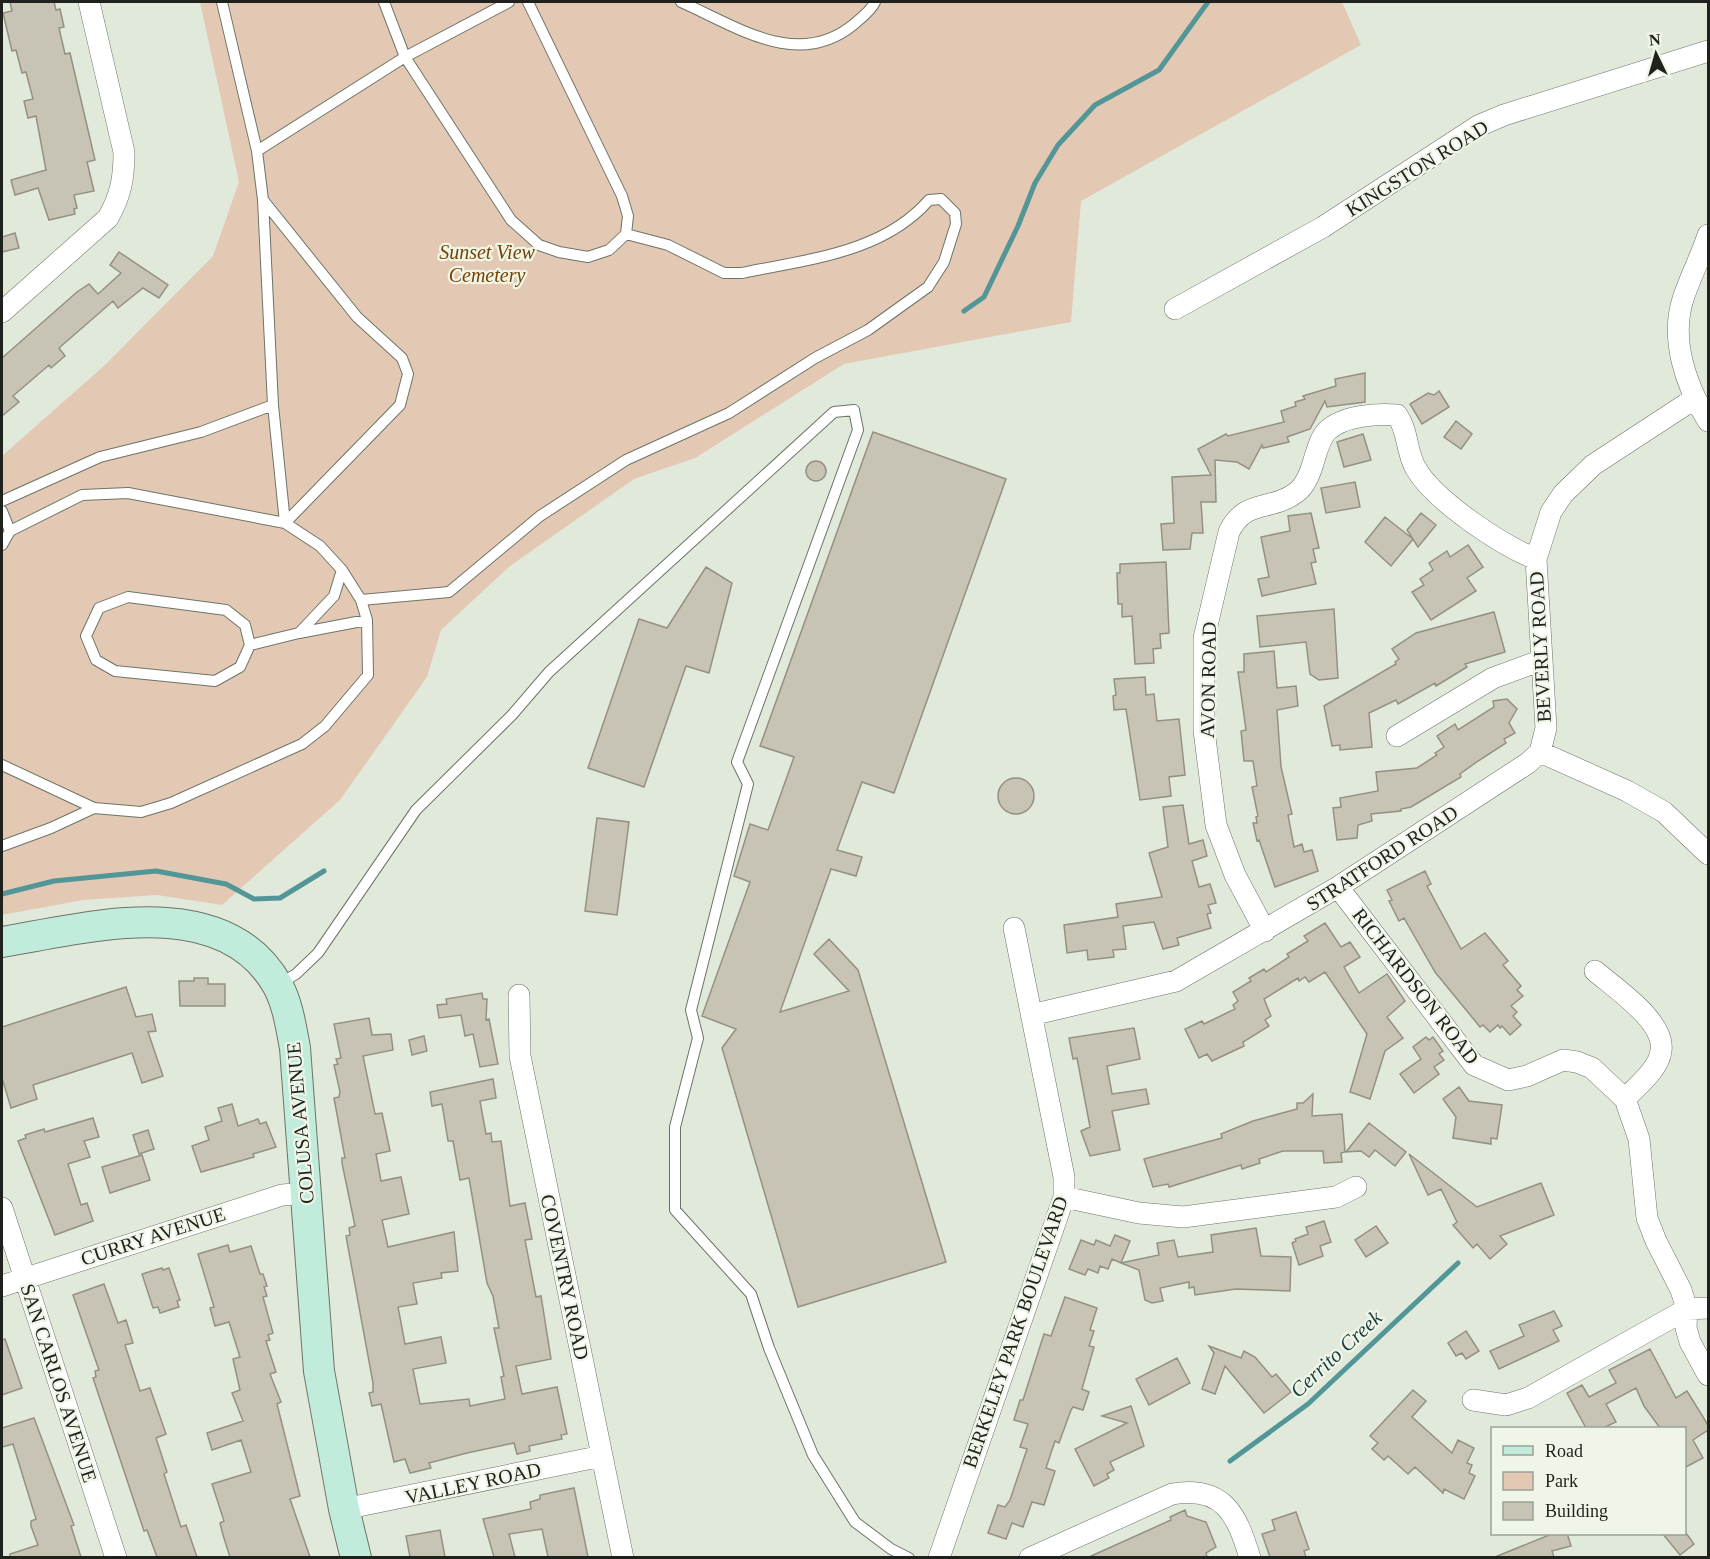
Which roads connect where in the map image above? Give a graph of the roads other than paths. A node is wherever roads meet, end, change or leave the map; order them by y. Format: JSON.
{"nodes":[{"id":1,"x":89,"y":2,"type":"edge"},
{"id":2,"x":222,"y":2,"type":"edge"},
{"id":3,"x":384,"y":2,"type":"edge"},
{"id":4,"x":509,"y":2,"type":"edge"},
{"id":5,"x":528,"y":2,"type":"edge"},
{"id":6,"x":681,"y":2,"type":"edge"},
{"id":7,"x":875,"y":2,"type":"edge"},
{"id":8,"x":1708,"y":51,"type":"edge"},
{"id":9,"x":405,"y":57,"type":"junction"},
{"id":10,"x":257,"y":151,"type":"junction"},
{"id":11,"x":263,"y":200,"type":"junction"},
{"id":12,"x":626,"y":234,"type":"junction"},
{"id":13,"x":1708,"y":235,"type":"edge"},
{"id":14,"x":1175,"y":309,"type":"dead end"},
{"id":15,"x":2,"y":312,"type":"edge"},
{"id":16,"x":1694,"y":399,"type":"junction"},
{"id":17,"x":273,"y":405,"type":"junction"},
{"id":18,"x":1708,"y":421,"type":"edge"},
{"id":19,"x":2,"y":501,"type":"edge"},
{"id":20,"x":2,"y":511,"type":"edge"},
{"id":21,"x":285,"y":523,"type":"junction"},
{"id":22,"x":10,"y":531,"type":"junction"},
{"id":23,"x":2,"y":545,"type":"edge"},
{"id":24,"x":1536,"y":559,"type":"junction"},
{"id":25,"x":342,"y":570,"type":"junction"},
{"id":26,"x":361,"y":600,"type":"junction"},
{"id":27,"x":367,"y":620,"type":"junction"},
{"id":28,"x":299,"y":633,"type":"junction"},
{"id":29,"x":250,"y":645,"type":"junction"},
{"id":30,"x":1542,"y":660,"type":"junction"},
{"id":31,"x":1397,"y":736,"type":"dead end"},
{"id":32,"x":1540,"y":752,"type":"junction"},
{"id":33,"x":2,"y":765,"type":"edge"},
{"id":34,"x":94,"y":808,"type":"junction"},
{"id":35,"x":2,"y":846,"type":"edge"},
{"id":36,"x":1708,"y":854,"type":"edge"},
{"id":37,"x":1338,"y":887,"type":"junction"},
{"id":38,"x":1014,"y":928,"type":"dead end"},
{"id":39,"x":1265,"y":931,"type":"junction"},
{"id":40,"x":2,"y":942,"type":"edge"},
{"id":41,"x":1595,"y":971,"type":"dead end"},
{"id":42,"x":278,"y":985,"type":"junction"},
{"id":43,"x":519,"y":995,"type":"dead end"},
{"id":44,"x":1031,"y":1015,"type":"junction"},
{"id":45,"x":1625,"y":1099,"type":"junction"},
{"id":46,"x":1356,"y":1187,"type":"dead end"},
{"id":47,"x":306,"y":1193,"type":"junction"},
{"id":48,"x":1064,"y":1197,"type":"junction"},
{"id":49,"x":2,"y":1208,"type":"edge"},
{"id":50,"x":24,"y":1278,"type":"junction"},
{"id":51,"x":2,"y":1286,"type":"edge"},
{"id":52,"x":1708,"y":1308,"type":"edge"},
{"id":53,"x":1687,"y":1309,"type":"junction"},
{"id":54,"x":1708,"y":1375,"type":"edge"},
{"id":55,"x":1473,"y":1400,"type":"dead end"},
{"id":56,"x":602,"y":1456,"type":"junction"},
{"id":57,"x":344,"y":1509,"type":"junction"},
{"id":58,"x":116,"y":1557,"type":"edge"},
{"id":59,"x":356,"y":1557,"type":"edge"},
{"id":60,"x":623,"y":1557,"type":"edge"},
{"id":61,"x":909,"y":1557,"type":"edge"},
{"id":62,"x":939,"y":1557,"type":"edge"},
{"id":63,"x":1030,"y":1557,"type":"edge"},
{"id":64,"x":1250,"y":1557,"type":"edge"}],
"edges":[{"from":1,"to":15,"type":"street"},
{"from":2,"to":10,"type":"lane"},
{"from":3,"to":9,"type":"lane"},
{"from":4,"to":9,"type":"lane"},
{"from":5,"to":12,"type":"lane"},
{"from":6,"to":7,"type":"lane"},
{"from":8,"to":14,"type":"street","name":"KINGSTON ROAD"},
{"from":9,"to":10,"type":"lane"},
{"from":9,"to":12,"type":"lane"},
{"from":10,"to":11,"type":"lane"},
{"from":11,"to":17,"type":"lane"},
{"from":11,"to":21,"type":"lane"},
{"from":12,"to":26,"type":"lane"},
{"from":13,"to":16,"type":"street"},
{"from":16,"to":18,"type":"street"},
{"from":16,"to":24,"type":"street","name":"BEVERLY ROAD"},
{"from":17,"to":19,"type":"lane"},
{"from":17,"to":21,"type":"lane"},
{"from":20,"to":22,"type":"lane"},
{"from":21,"to":22,"type":"lane"},
{"from":21,"to":25,"type":"lane"},
{"from":22,"to":23,"type":"lane"},
{"from":24,"to":30,"type":"street","name":"BEVERLY ROAD"},
{"from":24,"to":39,"type":"street","name":"AVON ROAD"},
{"from":25,"to":26,"type":"lane"},
{"from":25,"to":28,"type":"lane"},
{"from":26,"to":27,"type":"lane"},
{"from":27,"to":28,"type":"lane"},
{"from":27,"to":34,"type":"lane"},
{"from":28,"to":29,"type":"lane"},
{"from":29,"to":29,"type":"lane"},
{"from":30,"to":31,"type":"street"},
{"from":30,"to":32,"type":"street","name":"BEVERLY ROAD"},
{"from":32,"to":36,"type":"street"},
{"from":32,"to":37,"type":"street","name":"STRATFORD ROAD"},
{"from":33,"to":34,"type":"lane"},
{"from":34,"to":35,"type":"lane"},
{"from":37,"to":39,"type":"street","name":"STRATFORD ROAD"},
{"from":37,"to":45,"type":"street","name":"RICHARDSON ROAD"},
{"from":38,"to":44,"type":"street","name":"BERKELEY PARK BOULEVARD"},
{"from":39,"to":44,"type":"street","name":"STRATFORD ROAD"},
{"from":40,"to":42,"type":"street","name":"COLUSA AVENUE"},
{"from":41,"to":45,"type":"street"},
{"from":42,"to":47,"type":"street","name":"COLUSA AVENUE"},
{"from":42,"to":61,"type":"lane"},
{"from":43,"to":56,"type":"street","name":"COVENTRY ROAD"},
{"from":44,"to":48,"type":"street","name":"BERKELEY PARK BOULEVARD"},
{"from":45,"to":53,"type":"street"},
{"from":46,"to":48,"type":"street"},
{"from":47,"to":50,"type":"street","name":"CURRY AVENUE"},
{"from":47,"to":57,"type":"street","name":"COLUSA AVENUE"},
{"from":48,"to":62,"type":"street","name":"BERKELEY PARK BOULEVARD"},
{"from":49,"to":50,"type":"street","name":"SAN CARLOS AVENUE"},
{"from":50,"to":51,"type":"street","name":"CURRY AVENUE"},
{"from":50,"to":58,"type":"street","name":"SAN CARLOS AVENUE"},
{"from":52,"to":53,"type":"street"},
{"from":53,"to":54,"type":"street"},
{"from":53,"to":55,"type":"street"},
{"from":56,"to":57,"type":"street","name":"VALLEY ROAD"},
{"from":56,"to":60,"type":"street","name":"COVENTRY ROAD"},
{"from":57,"to":59,"type":"street","name":"COLUSA AVENUE"},
{"from":63,"to":64,"type":"street"}]}
